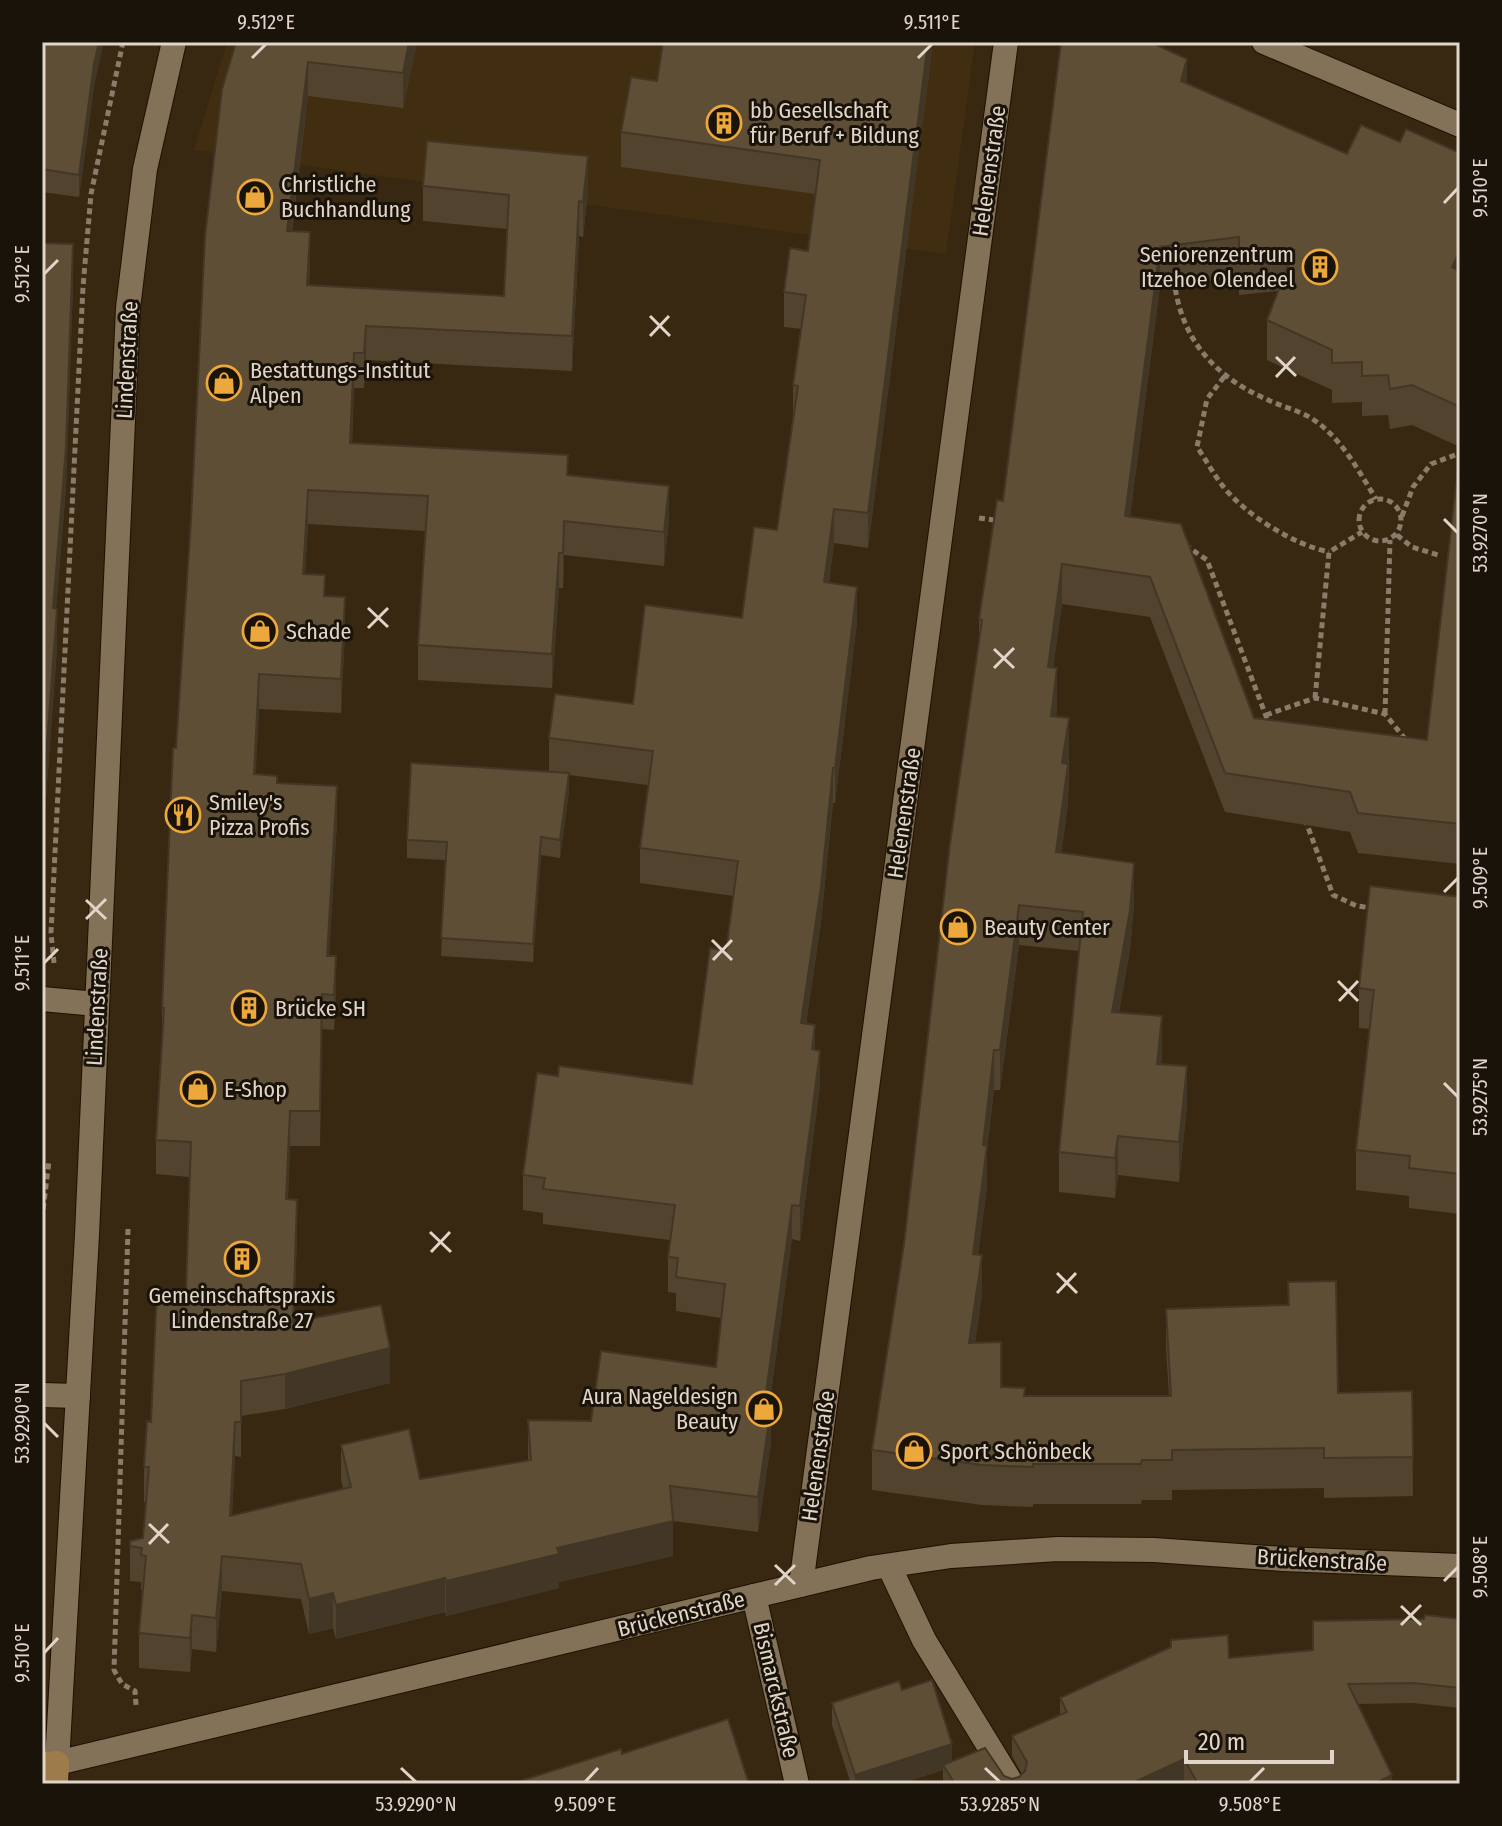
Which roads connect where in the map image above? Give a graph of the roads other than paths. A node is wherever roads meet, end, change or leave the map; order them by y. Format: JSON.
{"nodes":[{"id":1,"x":174,"y":42,"type":"edge"},
{"id":2,"x":1006,"y":42,"type":"edge"},
{"id":3,"x":1264,"y":42,"type":"edge"},
{"id":4,"x":1460,"y":125,"type":"edge"},
{"id":5,"x":50,"y":1000,"type":"edge"},
{"id":6,"x":97,"y":1004,"type":"junction"},
{"id":7,"x":42,"y":1395,"type":"edge"},
{"id":8,"x":78,"y":1396,"type":"junction"},
{"id":9,"x":889,"y":1566,"type":"junction"},
{"id":10,"x":1460,"y":1566,"type":"edge"},
{"id":11,"x":801,"y":1585,"type":"junction"},
{"id":12,"x":754,"y":1596,"type":"junction"},
{"id":13,"x":52,"y":1771,"type":"edge"},
{"id":14,"x":797,"y":1784,"type":"edge"},
{"id":15,"x":1012,"y":1784,"type":"edge"}],
"edges":[{"from":1,"to":6,"type":"street","name":"Lindenstraße"},
{"from":2,"to":11,"type":"street","name":"Helenenstraße"},
{"from":3,"to":4,"type":"street"},
{"from":5,"to":6,"type":"street"},
{"from":6,"to":8,"type":"street","name":"Lindenstraße"},
{"from":7,"to":8,"type":"street"},
{"from":8,"to":13,"type":"street","name":"Lindenstraße"},
{"from":9,"to":10,"type":"street","name":"Brückenstraße"},
{"from":9,"to":11,"type":"street","name":"Brückenstraße"},
{"from":9,"to":15,"type":"street"},
{"from":11,"to":12,"type":"street","name":"Brückenstraße"},
{"from":12,"to":13,"type":"street","name":"Brückenstraße"},
{"from":12,"to":14,"type":"street","name":"Bismarckstraße"}]}
